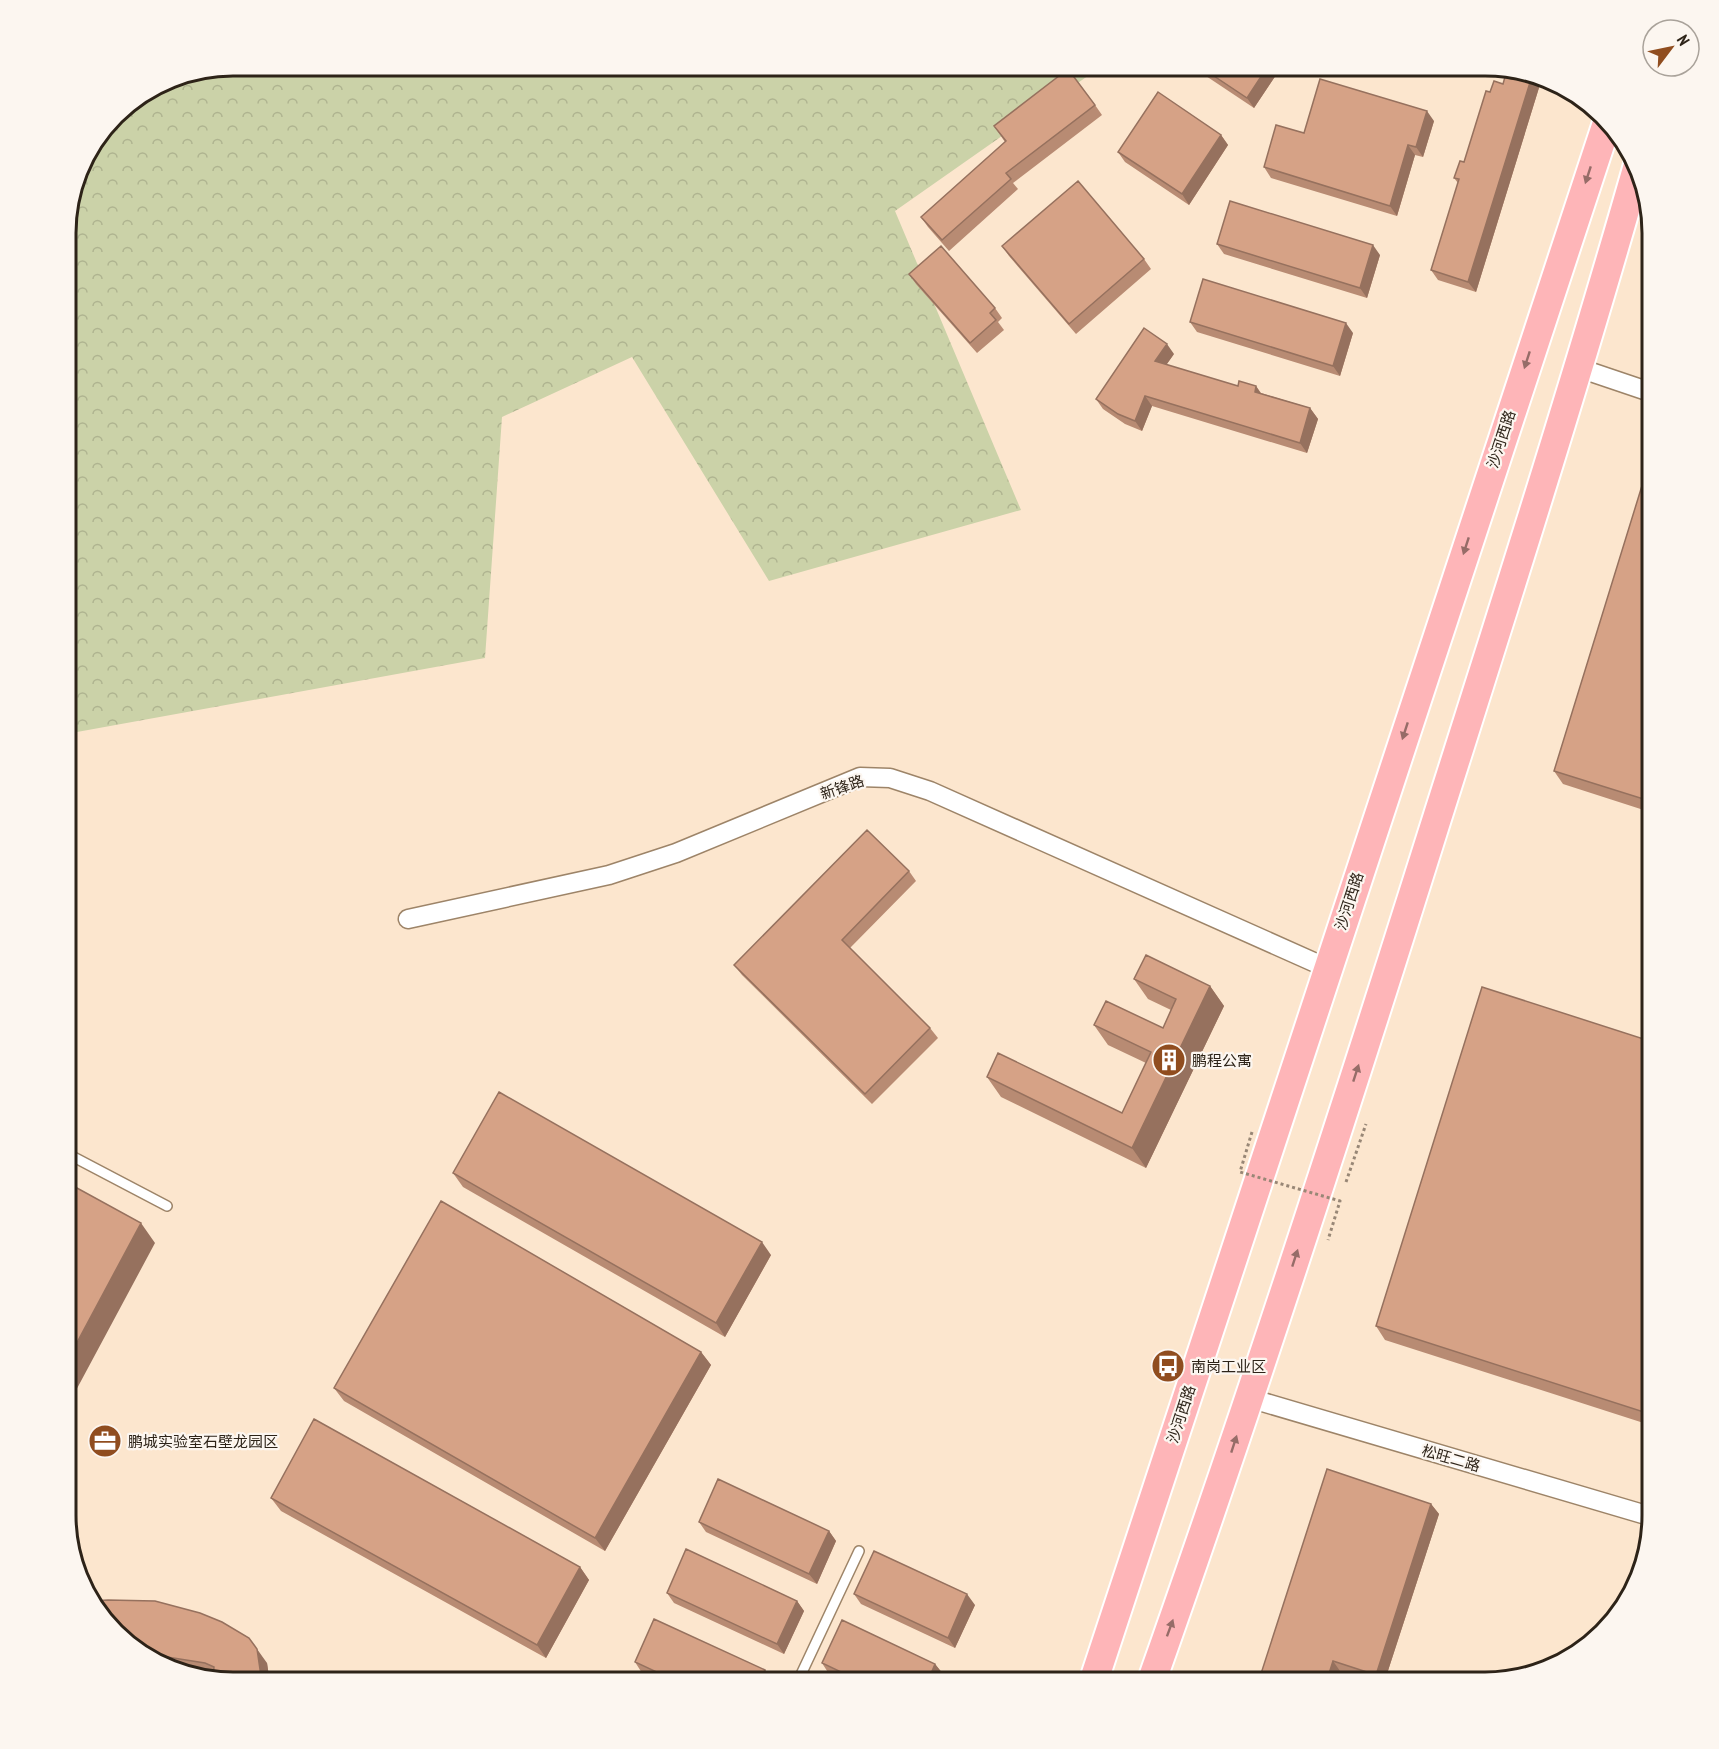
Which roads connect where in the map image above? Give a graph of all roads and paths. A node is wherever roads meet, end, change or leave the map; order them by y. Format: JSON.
{"nodes":[{"id":1,"x":1604,"y":131,"type":"edge"},
{"id":2,"x":1633,"y":181,"type":"edge"},
{"id":3,"x":1636,"y":190,"type":"edge"},
{"id":4,"x":1626,"y":208,"type":"junction"},
{"id":5,"x":1579,"y":369,"type":"junction"},
{"id":6,"x":1642,"y":389,"type":"edge"},
{"id":7,"x":408,"y":919,"type":"dead end"},
{"id":8,"x":1327,"y":968,"type":"junction"},
{"id":9,"x":1366,"y":1124,"type":"dead end"},
{"id":10,"x":1252,"y":1132,"type":"dead end"},
{"id":11,"x":76,"y":1158,"type":"edge"},
{"id":12,"x":1344,"y":1190,"type":"dead end"},
{"id":13,"x":167,"y":1206,"type":"dead end"},
{"id":14,"x":1328,"y":1240,"type":"dead end"},
{"id":15,"x":1249,"y":1398,"type":"junction"},
{"id":16,"x":1642,"y":1514,"type":"edge"},
{"id":17,"x":859,"y":1551,"type":"dead end"},
{"id":18,"x":802,"y":1672,"type":"edge"},
{"id":19,"x":1097,"y":1672,"type":"edge"},
{"id":20,"x":1155,"y":1672,"type":"edge"}],
"edges":[{"from":1,"to":8,"type":"main road","name":"沙河西路","one_way":true},
{"from":2,"to":4,"type":"main road"},
{"from":3,"to":4,"type":"main road"},
{"from":4,"to":5,"type":"main road"},
{"from":5,"to":6,"type":"street"},
{"from":15,"to":5,"type":"main road","one_way":true},
{"from":7,"to":8,"type":"street","name":"新锋路"},
{"from":8,"to":19,"type":"main road","name":"沙河西路"},
{"from":9,"to":12,"type":"path"},
{"from":10,"to":14,"type":"path","bridge":true},
{"from":11,"to":13,"type":"lane"},
{"from":15,"to":16,"type":"street","name":"松旺二路"},
{"from":20,"to":15,"type":"main road","one_way":true},
{"from":17,"to":18,"type":"lane"}]}
